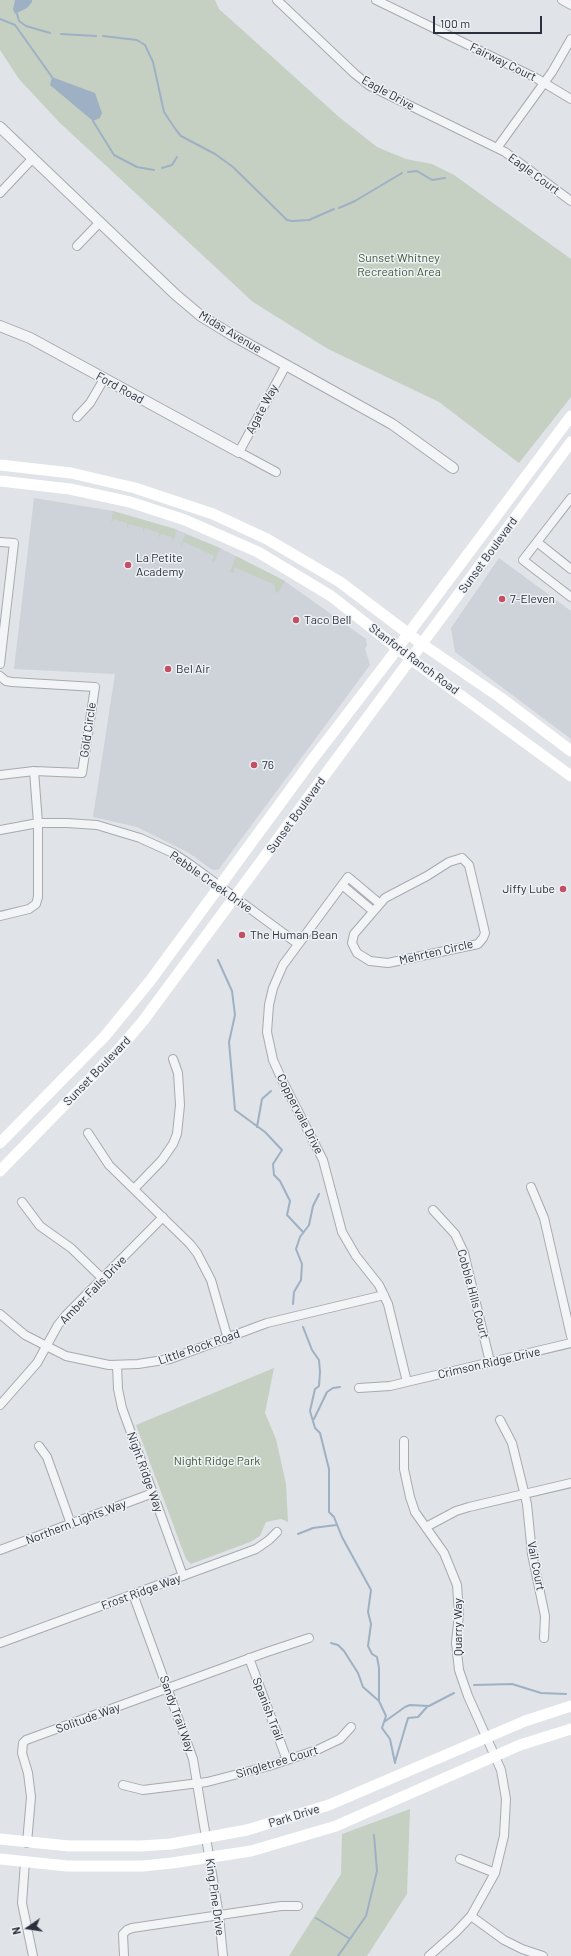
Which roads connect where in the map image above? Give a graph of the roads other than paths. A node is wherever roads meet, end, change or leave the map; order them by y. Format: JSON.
{"nodes":[{"id":1,"x":277,"y":0,"type":"edge"},
{"id":2,"x":376,"y":0,"type":"edge"},
{"id":3,"x":562,"y":0,"type":"edge"},
{"id":4,"x":571,"y":5,"type":"edge"},
{"id":5,"x":571,"y":39,"type":"edge"},
{"id":6,"x":544,"y":82,"type":"junction"},
{"id":7,"x":571,"y":99,"type":"edge"},
{"id":8,"x":0,"y":126,"type":"edge"},
{"id":9,"x":497,"y":148,"type":"junction"},
{"id":10,"x":33,"y":158,"type":"junction"},
{"id":11,"x":0,"y":193,"type":"edge"},
{"id":12,"x":571,"y":201,"type":"edge"},
{"id":13,"x":100,"y":222,"type":"junction"},
{"id":14,"x":77,"y":246,"type":"dead end"},
{"id":15,"x":0,"y":328,"type":"edge"},
{"id":16,"x":286,"y":365,"type":"junction"},
{"id":17,"x":104,"y":379,"type":"junction"},
{"id":18,"x":571,"y":416,"type":"edge"},
{"id":19,"x":77,"y":417,"type":"dead end"},
{"id":20,"x":571,"y":442,"type":"edge"},
{"id":21,"x":239,"y":452,"type":"junction"},
{"id":22,"x":0,"y":465,"type":"edge"},
{"id":23,"x":453,"y":468,"type":"dead end"},
{"id":24,"x":276,"y":472,"type":"dead end"},
{"id":25,"x":0,"y":481,"type":"edge"},
{"id":26,"x":571,"y":498,"type":"edge"},
{"id":27,"x":212,"y":514,"type":"junction"},
{"id":28,"x":267,"y":539,"type":"junction"},
{"id":29,"x":234,"y":540,"type":"junction"},
{"id":30,"x":0,"y":542,"type":"edge"},
{"id":31,"x":537,"y":542,"type":"junction"},
{"id":32,"x":571,"y":569,"type":"edge"},
{"id":33,"x":571,"y":597,"type":"edge"},
{"id":34,"x":408,"y":635,"type":"junction"},
{"id":35,"x":422,"y":644,"type":"junction"},
{"id":36,"x":398,"y":648,"type":"junction"},
{"id":37,"x":411,"y":659,"type":"junction"},
{"id":38,"x":0,"y":664,"type":"edge"},
{"id":39,"x":0,"y":676,"type":"edge"},
{"id":40,"x":571,"y":751,"type":"edge"},
{"id":41,"x":34,"y":771,"type":"junction"},
{"id":42,"x":569,"y":772,"type":"edge"},
{"id":43,"x":0,"y":776,"type":"edge"},
{"id":44,"x":38,"y":823,"type":"junction"},
{"id":45,"x":0,"y":830,"type":"edge"},
{"id":46,"x":342,"y":885,"type":"junction"},
{"id":47,"x":219,"y":886,"type":"junction"},
{"id":48,"x":362,"y":889,"type":"junction"},
{"id":49,"x":356,"y":896,"type":"junction"},
{"id":50,"x":235,"y":898,"type":"junction"},
{"id":51,"x":379,"y":903,"type":"junction"},
{"id":52,"x":373,"y":911,"type":"junction"},
{"id":53,"x":0,"y":916,"type":"edge"},
{"id":54,"x":298,"y":944,"type":"junction"},
{"id":55,"x":173,"y":1059,"type":"dead end"},
{"id":56,"x":88,"y":1133,"type":"dead end"},
{"id":57,"x":0,"y":1143,"type":"edge"},
{"id":58,"x":0,"y":1171,"type":"edge"},
{"id":59,"x":531,"y":1187,"type":"dead end"},
{"id":60,"x":134,"y":1189,"type":"junction"},
{"id":61,"x":22,"y":1202,"type":"dead end"},
{"id":62,"x":433,"y":1210,"type":"dead end"},
{"id":63,"x":163,"y":1218,"type":"junction"},
{"id":64,"x":103,"y":1279,"type":"junction"},
{"id":65,"x":384,"y":1295,"type":"junction"},
{"id":66,"x":0,"y":1314,"type":"edge"},
{"id":67,"x":571,"y":1336,"type":"edge"},
{"id":68,"x":228,"y":1339,"type":"junction"},
{"id":69,"x":571,"y":1343,"type":"edge"},
{"id":70,"x":46,"y":1347,"type":"junction"},
{"id":71,"x":490,"y":1362,"type":"junction"},
{"id":72,"x":117,"y":1365,"type":"junction"},
{"id":73,"x":407,"y":1382,"type":"junction"},
{"id":74,"x":359,"y":1388,"type":"dead end"},
{"id":75,"x":0,"y":1405,"type":"edge"},
{"id":76,"x":500,"y":1420,"type":"dead end"},
{"id":77,"x":404,"y":1441,"type":"dead end"},
{"id":78,"x":39,"y":1446,"type":"dead end"},
{"id":79,"x":571,"y":1483,"type":"edge"},
{"id":80,"x":152,"y":1493,"type":"junction"},
{"id":81,"x":525,"y":1494,"type":"junction"},
{"id":82,"x":71,"y":1524,"type":"junction"},
{"id":83,"x":426,"y":1527,"type":"junction"},
{"id":84,"x":277,"y":1532,"type":"dead end"},
{"id":85,"x":0,"y":1550,"type":"edge"},
{"id":86,"x":183,"y":1576,"type":"junction"},
{"id":87,"x":133,"y":1594,"type":"junction"},
{"id":88,"x":309,"y":1638,"type":"dead end"},
{"id":89,"x":544,"y":1638,"type":"dead end"},
{"id":90,"x":0,"y":1643,"type":"edge"},
{"id":91,"x":249,"y":1658,"type":"junction"},
{"id":92,"x":169,"y":1689,"type":"junction"},
{"id":93,"x":571,"y":1706,"type":"edge"},
{"id":94,"x":351,"y":1728,"type":"dead end"},
{"id":95,"x":571,"y":1729,"type":"edge"},
{"id":96,"x":490,"y":1747,"type":"junction"},
{"id":97,"x":288,"y":1760,"type":"junction"},
{"id":98,"x":198,"y":1784,"type":"junction"},
{"id":99,"x":123,"y":1785,"type":"dead end"},
{"id":100,"x":207,"y":1838,"type":"junction"},
{"id":101,"x":0,"y":1839,"type":"edge"},
{"id":102,"x":27,"y":1843,"type":"junction"},
{"id":103,"x":210,"y":1858,"type":"junction"},
{"id":104,"x":0,"y":1859,"type":"edge"},
{"id":105,"x":460,"y":1859,"type":"dead end"},
{"id":106,"x":25,"y":1862,"type":"junction"},
{"id":107,"x":495,"y":1873,"type":"junction"},
{"id":108,"x":298,"y":1906,"type":"dead end"},
{"id":109,"x":219,"y":1916,"type":"junction"},
{"id":110,"x":471,"y":1916,"type":"junction"},
{"id":111,"x":33,"y":1956,"type":"edge"},
{"id":112,"x":124,"y":1956,"type":"edge"},
{"id":113,"x":223,"y":1956,"type":"edge"},
{"id":114,"x":429,"y":1956,"type":"edge"},
{"id":115,"x":543,"y":1956,"type":"edge"}],
"edges":[{"from":1,"to":9,"type":"street","name":"Eagle Drive"},
{"from":2,"to":6,"type":"street","name":"Fairway Court"},
{"from":3,"to":4,"type":"street"},
{"from":5,"to":6,"type":"street"},
{"from":6,"to":7,"type":"street","name":"Fairway Court"},
{"from":6,"to":9,"type":"street"},
{"from":8,"to":10,"type":"street","name":"Midas Avenue"},
{"from":9,"to":12,"type":"street","name":"Eagle Court"},
{"from":10,"to":11,"type":"street"},
{"from":10,"to":13,"type":"street","name":"Midas Avenue"},
{"from":13,"to":14,"type":"street"},
{"from":13,"to":16,"type":"street","name":"Midas Avenue"},
{"from":15,"to":17,"type":"street","name":"Ford Road"},
{"from":16,"to":21,"type":"street","name":"Agate Way"},
{"from":16,"to":23,"type":"street","name":"Midas Avenue"},
{"from":17,"to":19,"type":"street"},
{"from":17,"to":21,"type":"street","name":"Ford Road"},
{"from":18,"to":34,"type":"main road","name":"Sunset Boulevard"},
{"from":20,"to":35,"type":"main road","name":"Sunset Boulevard"},
{"from":21,"to":24,"type":"street"},
{"from":22,"to":27,"type":"main road","name":"Stanford Ranch Road"},
{"from":25,"to":29,"type":"main road","name":"Stanford Ranch Road"},
{"from":26,"to":31,"type":"street"},
{"from":27,"to":28,"type":"main road","name":"Stanford Ranch Road"},
{"from":27,"to":29,"type":"main road"},
{"from":28,"to":29,"type":"main road"},
{"from":28,"to":34,"type":"main road","name":"Stanford Ranch Road"},
{"from":29,"to":36,"type":"main road","name":"Stanford Ranch Road"},
{"from":30,"to":38,"type":"street"},
{"from":31,"to":32,"type":"street"},
{"from":31,"to":33,"type":"street"},
{"from":34,"to":35,"type":"main road","name":"Stanford Ranch Road"},
{"from":34,"to":36,"type":"main road","name":"Sunset Boulevard"},
{"from":35,"to":37,"type":"main road","name":"Sunset Boulevard"},
{"from":35,"to":40,"type":"main road","name":"Stanford Ranch Road"},
{"from":36,"to":37,"type":"main road","name":"Stanford Ranch Road"},
{"from":36,"to":47,"type":"main road","name":"Sunset Boulevard"},
{"from":37,"to":42,"type":"main road","name":"Stanford Ranch Road"},
{"from":37,"to":50,"type":"main road","name":"Sunset Boulevard"},
{"from":39,"to":41,"type":"street","name":"Gold Circle"},
{"from":41,"to":43,"type":"street","name":"Gold Circle"},
{"from":41,"to":44,"type":"street"},
{"from":44,"to":45,"type":"street","name":"Pebble Creek Drive"},
{"from":44,"to":47,"type":"street","name":"Pebble Creek Drive"},
{"from":44,"to":53,"type":"street"},
{"from":46,"to":48,"type":"street","name":"Coppervale Drive"},
{"from":46,"to":49,"type":"street"},
{"from":46,"to":54,"type":"street","name":"Coppervale Drive"},
{"from":47,"to":50,"type":"street","name":"Pebble Creek Drive"},
{"from":47,"to":57,"type":"main road","name":"Sunset Boulevard"},
{"from":48,"to":49,"type":"street"},
{"from":48,"to":51,"type":"street"},
{"from":49,"to":52,"type":"street"},
{"from":50,"to":54,"type":"street","name":"Pebble Creek Drive"},
{"from":50,"to":58,"type":"main road","name":"Sunset Boulevard"},
{"from":51,"to":52,"type":"street","name":"Mehrten Circle"},
{"from":51,"to":52,"type":"street","name":"Mehrten Circle"},
{"from":54,"to":65,"type":"street","name":"Coppervale Drive"},
{"from":55,"to":60,"type":"street"},
{"from":56,"to":60,"type":"street"},
{"from":59,"to":67,"type":"street"},
{"from":60,"to":63,"type":"street"},
{"from":61,"to":64,"type":"street"},
{"from":62,"to":71,"type":"street","name":"Cobble Hills Court"},
{"from":63,"to":64,"type":"street","name":"Amber Falls Drive"},
{"from":63,"to":68,"type":"street"},
{"from":64,"to":70,"type":"street","name":"Amber Falls Drive"},
{"from":65,"to":68,"type":"street","name":"Little Rock Road"},
{"from":65,"to":73,"type":"street","name":"Coppervale Drive"},
{"from":66,"to":70,"type":"street","name":"Little Rock Road"},
{"from":68,"to":72,"type":"street","name":"Little Rock Road"},
{"from":69,"to":71,"type":"street","name":"Crimson Ridge Drive"},
{"from":70,"to":72,"type":"street","name":"Little Rock Road"},
{"from":70,"to":75,"type":"street","name":"Amber Falls Drive"},
{"from":71,"to":73,"type":"street","name":"Crimson Ridge Drive"},
{"from":72,"to":80,"type":"street","name":"Night Ridge Way"},
{"from":73,"to":74,"type":"street","name":"Crimson Ridge Drive"},
{"from":76,"to":81,"type":"street","name":"Vail Court"},
{"from":77,"to":83,"type":"street","name":"Quarry Way"},
{"from":78,"to":82,"type":"street"},
{"from":79,"to":81,"type":"street"},
{"from":80,"to":82,"type":"street","name":"Northern Lights Way"},
{"from":80,"to":86,"type":"street","name":"Night Ridge Way"},
{"from":81,"to":83,"type":"street"},
{"from":81,"to":89,"type":"street","name":"Vail Court"},
{"from":82,"to":85,"type":"street","name":"Northern Lights Way"},
{"from":83,"to":96,"type":"street","name":"Quarry Way"},
{"from":84,"to":86,"type":"street","name":"Frost Ridge Way"},
{"from":86,"to":87,"type":"street","name":"Frost Ridge Way"},
{"from":87,"to":90,"type":"street","name":"Frost Ridge Way"},
{"from":87,"to":92,"type":"street","name":"Sandy Trail Way"},
{"from":88,"to":91,"type":"street","name":"Solitude Way"},
{"from":91,"to":92,"type":"street","name":"Solitude Way"},
{"from":91,"to":97,"type":"street","name":"Spanish Trail"},
{"from":92,"to":98,"type":"street","name":"Sandy Trail Way"},
{"from":92,"to":102,"type":"street","name":"Solitude Way"},
{"from":93,"to":96,"type":"main road","name":"Park Drive"},
{"from":94,"to":97,"type":"street","name":"Singletree Court"},
{"from":95,"to":96,"type":"main road","name":"Park Drive"},
{"from":96,"to":100,"type":"main road","name":"Park Drive"},
{"from":96,"to":103,"type":"main road","name":"Park Drive"},
{"from":96,"to":107,"type":"street","name":"Quarry Way"},
{"from":97,"to":98,"type":"street","name":"Singletree Court"},
{"from":98,"to":99,"type":"street","name":"Singletree Court"},
{"from":98,"to":100,"type":"street","name":"Sandy Trail Way"},
{"from":100,"to":102,"type":"main road","name":"Park Drive"},
{"from":100,"to":103,"type":"street","name":"King Pine Drive"},
{"from":101,"to":102,"type":"main road","name":"Park Drive"},
{"from":103,"to":106,"type":"main road","name":"Park Drive"},
{"from":103,"to":109,"type":"street","name":"King Pine Drive"},
{"from":104,"to":106,"type":"main road","name":"Park Drive"},
{"from":105,"to":107,"type":"street"},
{"from":106,"to":111,"type":"street"},
{"from":107,"to":110,"type":"street","name":"Quarry Way"},
{"from":108,"to":109,"type":"street"},
{"from":109,"to":112,"type":"street"},
{"from":109,"to":113,"type":"street","name":"King Pine Drive"},
{"from":110,"to":114,"type":"street","name":"Quarry Way"},
{"from":110,"to":115,"type":"street"}]}
